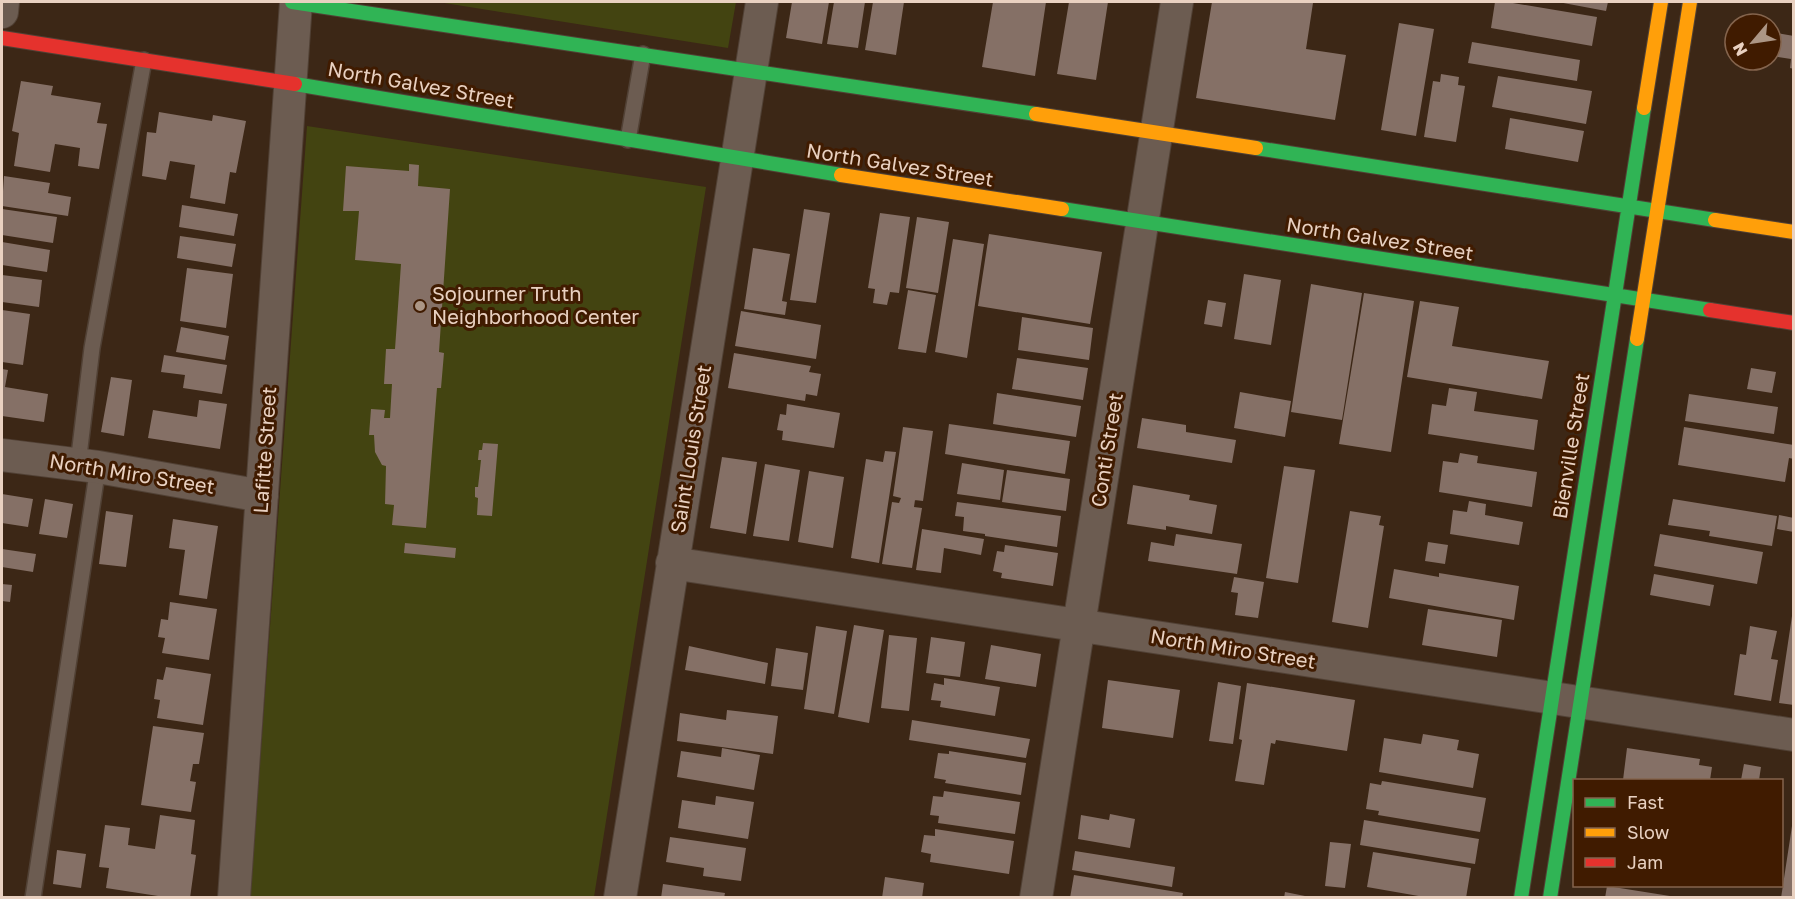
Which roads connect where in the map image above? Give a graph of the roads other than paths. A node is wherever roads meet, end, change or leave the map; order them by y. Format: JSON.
{"nodes":[{"id":1,"x":3,"y":2,"type":"edge"},
{"id":2,"x":295,"y":2,"type":"edge"},
{"id":3,"x":762,"y":2,"type":"edge"},
{"id":4,"x":1177,"y":2,"type":"edge"},
{"id":5,"x":1661,"y":2,"type":"edge"},
{"id":6,"x":1690,"y":2,"type":"edge"},
{"id":7,"x":2,"y":12,"type":"edge"},
{"id":8,"x":2,"y":38,"type":"edge"},
{"id":9,"x":643,"y":54,"type":"junction"},
{"id":10,"x":144,"y":60,"type":"junction"},
{"id":11,"x":752,"y":70,"type":"junction"},
{"id":12,"x":291,"y":83,"type":"junction"},
{"id":13,"x":1156,"y":132,"type":"junction"},
{"id":14,"x":628,"y":141,"type":"junction"},
{"id":15,"x":738,"y":159,"type":"junction"},
{"id":16,"x":1629,"y":207,"type":"junction"},
{"id":17,"x":1658,"y":210,"type":"junction"},
{"id":18,"x":1142,"y":222,"type":"junction"},
{"id":19,"x":1794,"y":232,"type":"edge"},
{"id":20,"x":1615,"y":294,"type":"junction"},
{"id":21,"x":1644,"y":300,"type":"junction"},
{"id":22,"x":1794,"y":323,"type":"edge"},
{"id":23,"x":2,"y":455,"type":"edge"},
{"id":24,"x":88,"y":466,"type":"junction"},
{"id":25,"x":262,"y":496,"type":"junction"},
{"id":26,"x":672,"y":563,"type":"junction"},
{"id":27,"x":1080,"y":625,"type":"junction"},
{"id":28,"x":1567,"y":700,"type":"junction"},
{"id":29,"x":1794,"y":735,"type":"edge"},
{"id":30,"x":33,"y":897,"type":"edge"},
{"id":31,"x":234,"y":897,"type":"edge"},
{"id":32,"x":620,"y":897,"type":"edge"},
{"id":33,"x":1036,"y":897,"type":"edge"},
{"id":34,"x":1521,"y":897,"type":"edge"},
{"id":35,"x":1550,"y":897,"type":"edge"}],
"edges":[{"from":1,"to":7,"type":"street"},
{"from":2,"to":9,"type":"street"},
{"from":2,"to":12,"type":"street","name":"Lafitte Street"},
{"from":3,"to":11,"type":"street","name":"Saint Louis Street"},
{"from":4,"to":13,"type":"street","name":"Conti Street"},
{"from":5,"to":16,"type":"street","name":"Bienville Street"},
{"from":6,"to":17,"type":"street","name":"Bienville Street"},
{"from":8,"to":10,"type":"street","name":"North Galvez Street"},
{"from":9,"to":11,"type":"street"},
{"from":9,"to":14,"type":"lane"},
{"from":10,"to":12,"type":"street","name":"North Galvez Street"},
{"from":10,"to":24,"type":"lane"},
{"from":11,"to":13,"type":"street"},
{"from":11,"to":15,"type":"street","name":"Saint Louis Street"},
{"from":12,"to":14,"type":"street","name":"North Galvez Street"},
{"from":12,"to":25,"type":"street","name":"Lafitte Street"},
{"from":13,"to":16,"type":"street"},
{"from":13,"to":18,"type":"street","name":"Conti Street"},
{"from":14,"to":15,"type":"street","name":"North Galvez Street"},
{"from":15,"to":18,"type":"street","name":"North Galvez Street"},
{"from":15,"to":26,"type":"street","name":"Saint Louis Street"},
{"from":16,"to":17,"type":"street"},
{"from":16,"to":20,"type":"street","name":"Bienville Street"},
{"from":17,"to":19,"type":"street"},
{"from":17,"to":21,"type":"street","name":"Bienville Street"},
{"from":18,"to":20,"type":"street","name":"North Galvez Street"},
{"from":18,"to":27,"type":"street","name":"Conti Street"},
{"from":20,"to":21,"type":"street","name":"North Galvez Street"},
{"from":20,"to":28,"type":"street","name":"Bienville Street"},
{"from":21,"to":22,"type":"street","name":"North Galvez Street"},
{"from":21,"to":28,"type":"street","name":"Bienville Street"},
{"from":23,"to":24,"type":"street","name":"North Miro Street"},
{"from":24,"to":25,"type":"street","name":"North Miro Street"},
{"from":24,"to":30,"type":"lane"},
{"from":25,"to":31,"type":"street","name":"Lafitte Street"},
{"from":26,"to":27,"type":"street","name":"North Miro Street"},
{"from":26,"to":32,"type":"street","name":"Saint Louis Street"},
{"from":27,"to":28,"type":"street","name":"North Miro Street"},
{"from":27,"to":33,"type":"street","name":"Conti Street"},
{"from":28,"to":29,"type":"street","name":"North Miro Street"},
{"from":28,"to":34,"type":"street","name":"Bienville Street"},
{"from":28,"to":35,"type":"street","name":"Bienville Street"}]}
